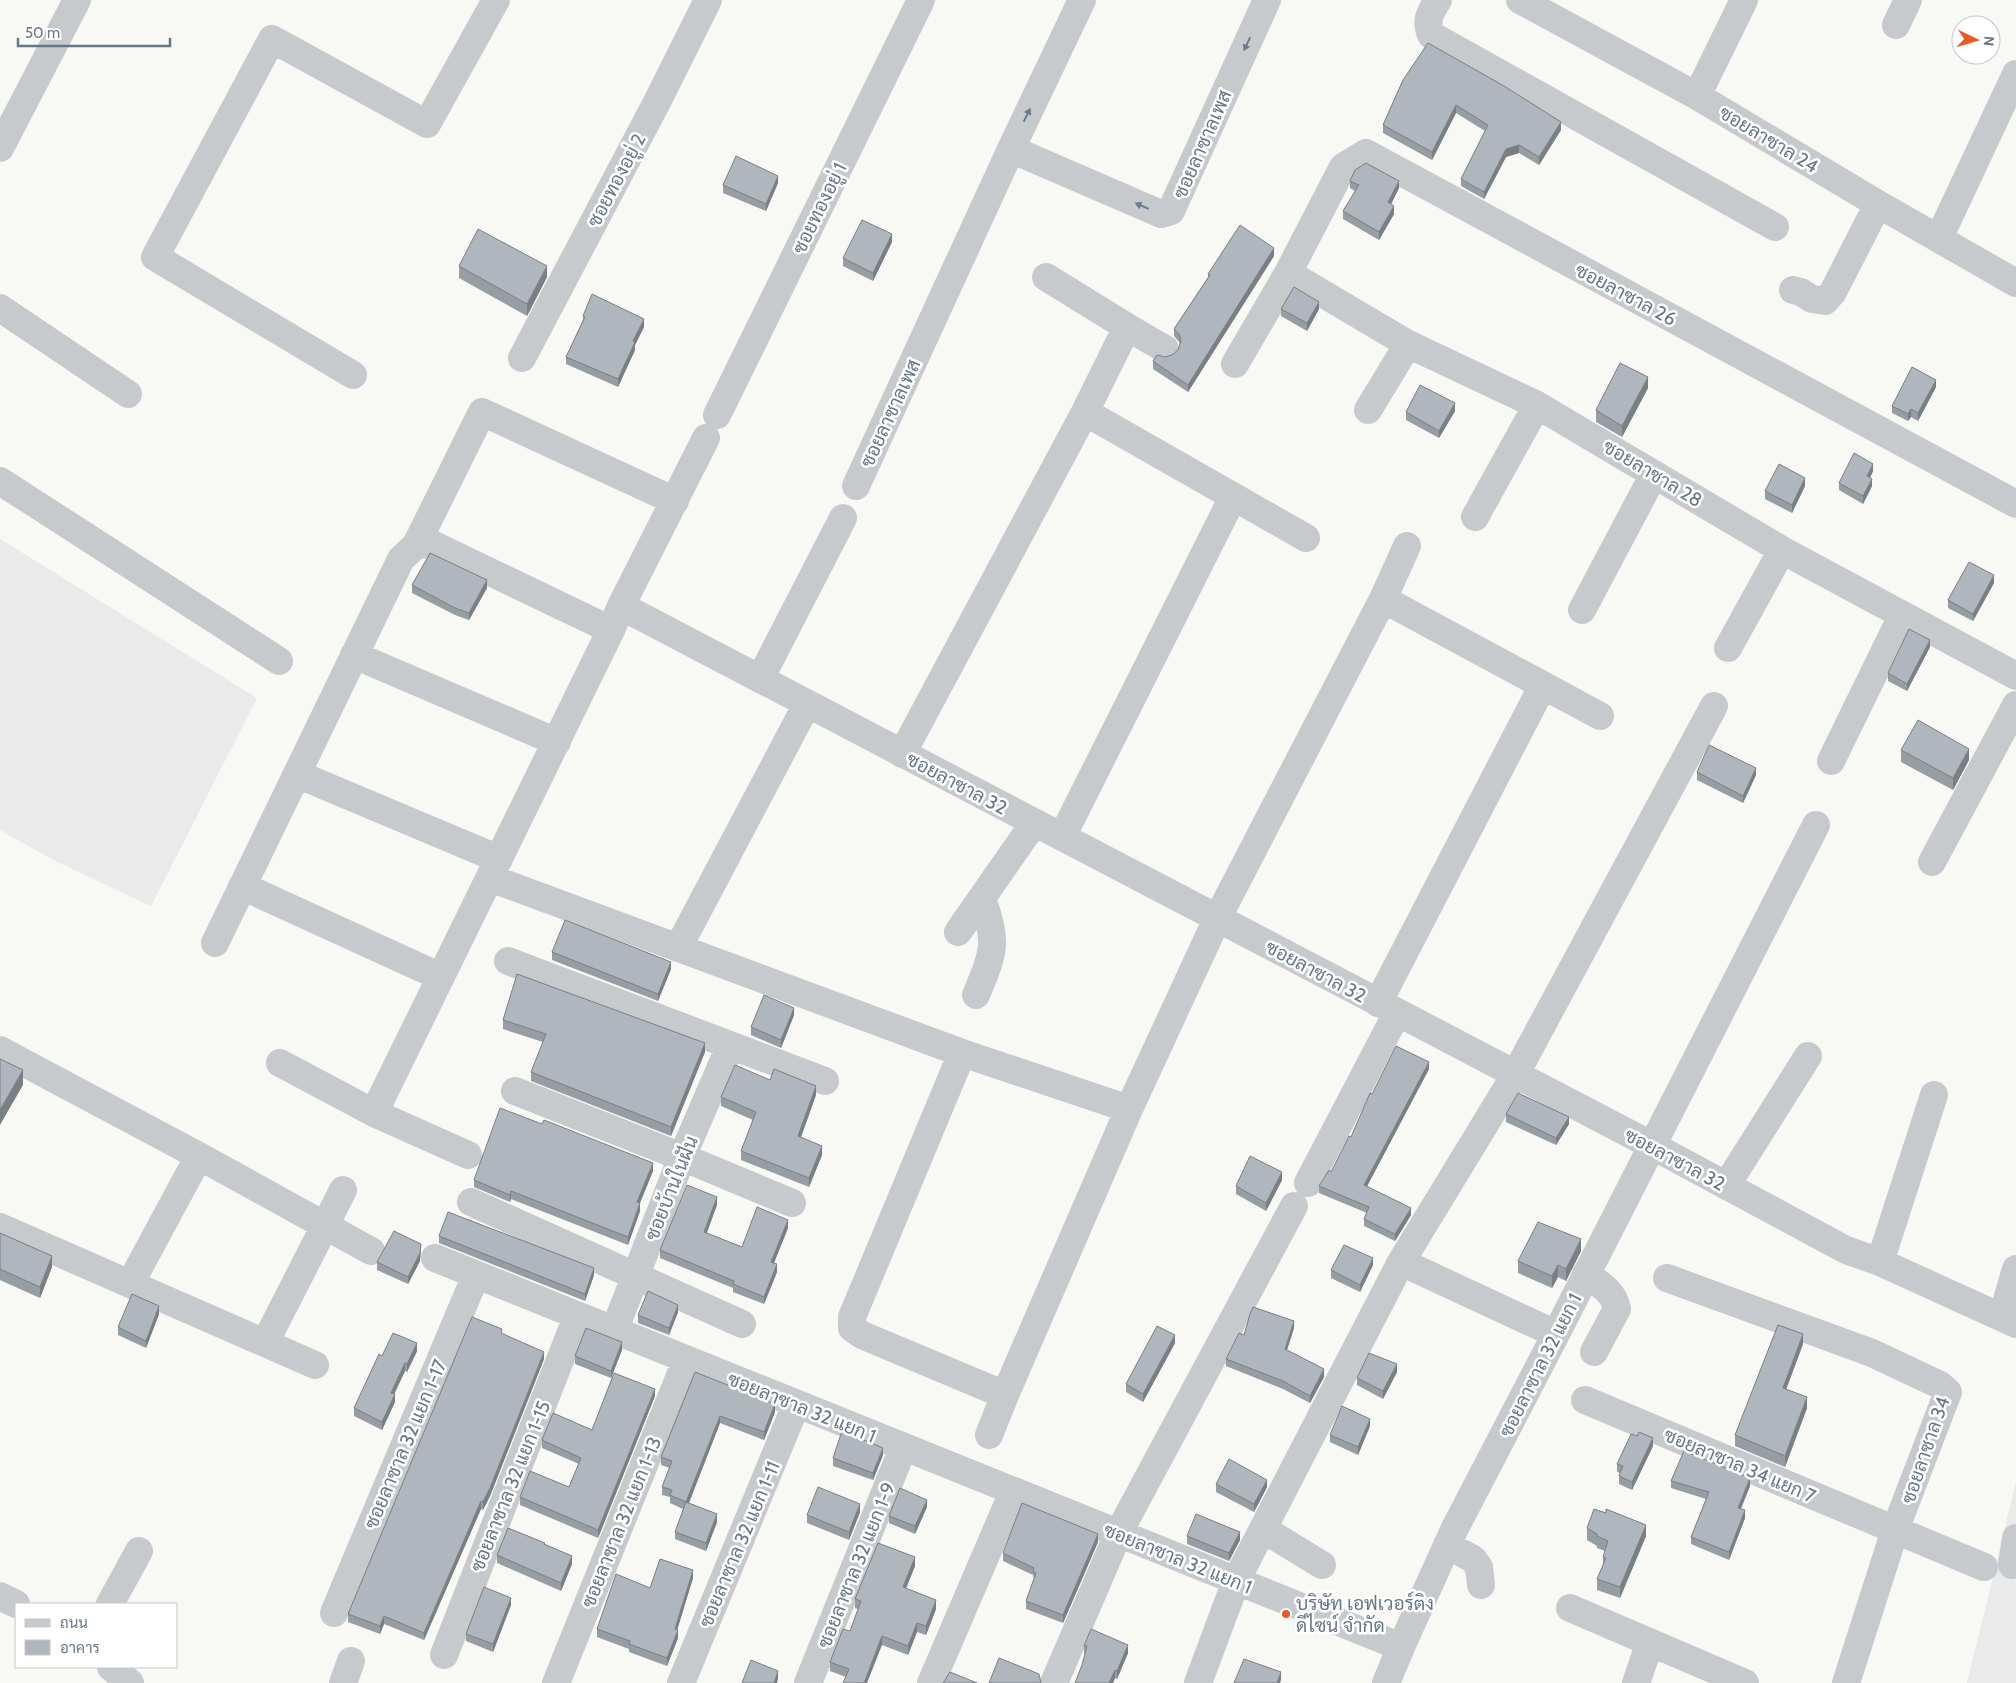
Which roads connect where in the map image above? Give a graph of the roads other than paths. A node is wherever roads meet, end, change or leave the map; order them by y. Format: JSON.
{"nodes":[{"id":1,"x":76,"y":0,"type":"edge"},
{"id":2,"x":708,"y":0,"type":"edge"},
{"id":3,"x":921,"y":0,"type":"edge"},
{"id":4,"x":1082,"y":0,"type":"edge"},
{"id":5,"x":1267,"y":0,"type":"edge"},
{"id":6,"x":1438,"y":0,"type":"edge"},
{"id":7,"x":1520,"y":0,"type":"edge"},
{"id":8,"x":1744,"y":0,"type":"edge"},
{"id":9,"x":1908,"y":0,"type":"edge"},
{"id":10,"x":492,"y":8,"type":"edge"},
{"id":11,"x":1896,"y":25,"type":"dead end"},
{"id":12,"x":2016,"y":74,"type":"edge"},
{"id":13,"x":1697,"y":96,"type":"junction"},
{"id":14,"x":0,"y":148,"type":"edge"},
{"id":15,"x":1011,"y":149,"type":"junction"},
{"id":16,"x":1878,"y":204,"type":"junction"},
{"id":17,"x":1775,"y":227,"type":"dead end"},
{"id":18,"x":1939,"y":238,"type":"junction"},
{"id":19,"x":1288,"y":273,"type":"junction"},
{"id":20,"x":1046,"y":277,"type":"dead end"},
{"id":21,"x":2016,"y":282,"type":"edge"},
{"id":22,"x":1793,"y":290,"type":"dead end"},
{"id":23,"x":0,"y":308,"type":"edge"},
{"id":24,"x":1127,"y":327,"type":"junction"},
{"id":25,"x":1408,"y":344,"type":"junction"},
{"id":26,"x":1166,"y":350,"type":"dead end"},
{"id":27,"x":522,"y":358,"type":"dead end"},
{"id":28,"x":1235,"y":364,"type":"dead end"},
{"id":29,"x":353,"y":375,"type":"dead end"},
{"id":30,"x":128,"y":394,"type":"dead end"},
{"id":31,"x":1537,"y":405,"type":"junction"},
{"id":32,"x":1368,"y":410,"type":"dead end"},
{"id":33,"x":1085,"y":412,"type":"junction"},
{"id":34,"x":1654,"y":474,"type":"junction"},
{"id":35,"x":0,"y":481,"type":"edge"},
{"id":36,"x":856,"y":486,"type":"dead end"},
{"id":37,"x":1233,"y":497,"type":"junction"},
{"id":38,"x":675,"y":500,"type":"junction"},
{"id":39,"x":2016,"y":504,"type":"edge"},
{"id":40,"x":1476,"y":517,"type":"dead end"},
{"id":41,"x":843,"y":518,"type":"dead end"},
{"id":42,"x":1306,"y":538,"type":"dead end"},
{"id":43,"x":416,"y":545,"type":"junction"},
{"id":44,"x":1407,"y":546,"type":"dead end"},
{"id":45,"x":1782,"y":550,"type":"junction"},
{"id":46,"x":1383,"y":599,"type":"junction"},
{"id":47,"x":1582,"y":610,"type":"dead end"},
{"id":48,"x":1902,"y":616,"type":"junction"},
{"id":49,"x":616,"y":618,"type":"junction"},
{"id":50,"x":1728,"y":648,"type":"dead end"},
{"id":51,"x":354,"y":655,"type":"junction"},
{"id":52,"x":279,"y":661,"type":"dead end"},
{"id":53,"x":2016,"y":676,"type":"edge"},
{"id":54,"x":760,"y":679,"type":"junction"},
{"id":55,"x":1543,"y":685,"type":"junction"},
{"id":56,"x":807,"y":704,"type":"junction"},
{"id":57,"x":2016,"y":704,"type":"edge"},
{"id":58,"x":1714,"y":706,"type":"dead end"},
{"id":59,"x":1600,"y":716,"type":"dead end"},
{"id":60,"x":556,"y":742,"type":"junction"},
{"id":61,"x":902,"y":754,"type":"junction"},
{"id":62,"x":1831,"y":761,"type":"dead end"},
{"id":63,"x":297,"y":774,"type":"junction"},
{"id":64,"x":1034,"y":823,"type":"junction"},
{"id":65,"x":1816,"y":825,"type":"dead end"},
{"id":66,"x":1062,"y":837,"type":"junction"},
{"id":67,"x":1932,"y":862,"type":"dead end"},
{"id":68,"x":495,"y":868,"type":"junction"},
{"id":69,"x":242,"y":886,"type":"junction"},
{"id":70,"x":982,"y":899,"type":"junction"},
{"id":71,"x":1217,"y":919,"type":"junction"},
{"id":72,"x":958,"y":932,"type":"dead end"},
{"id":73,"x":215,"y":943,"type":"dead end"},
{"id":74,"x":678,"y":948,"type":"junction"},
{"id":75,"x":508,"y":961,"type":"dead end"},
{"id":76,"x":441,"y":977,"type":"junction"},
{"id":77,"x":976,"y":995,"type":"dead end"},
{"id":78,"x":1388,"y":1008,"type":"junction"},
{"id":79,"x":730,"y":1046,"type":"junction"},
{"id":80,"x":0,"y":1050,"type":"edge"},
{"id":81,"x":962,"y":1053,"type":"junction"},
{"id":82,"x":1808,"y":1056,"type":"dead end"},
{"id":83,"x":280,"y":1063,"type":"dead end"},
{"id":84,"x":1515,"y":1076,"type":"junction"},
{"id":85,"x":825,"y":1081,"type":"dead end"},
{"id":86,"x":515,"y":1091,"type":"dead end"},
{"id":87,"x":1934,"y":1094,"type":"dead end"},
{"id":88,"x":1129,"y":1109,"type":"junction"},
{"id":89,"x":374,"y":1113,"type":"junction"},
{"id":90,"x":1651,"y":1146,"type":"junction"},
{"id":91,"x":468,"y":1155,"type":"dead end"},
{"id":92,"x":200,"y":1156,"type":"junction"},
{"id":93,"x":682,"y":1157,"type":"junction"},
{"id":94,"x":1308,"y":1182,"type":"dead end"},
{"id":95,"x":1726,"y":1186,"type":"junction"},
{"id":96,"x":343,"y":1190,"type":"dead end"},
{"id":97,"x":471,"y":1202,"type":"dead end"},
{"id":98,"x":792,"y":1204,"type":"dead end"},
{"id":99,"x":1294,"y":1206,"type":"dead end"},
{"id":100,"x":325,"y":1225,"type":"junction"},
{"id":101,"x":0,"y":1227,"type":"edge"},
{"id":102,"x":371,"y":1251,"type":"dead end"},
{"id":103,"x":435,"y":1258,"type":"dead end"},
{"id":104,"x":1401,"y":1262,"type":"junction"},
{"id":105,"x":1880,"y":1262,"type":"junction"},
{"id":106,"x":2016,"y":1269,"type":"edge"},
{"id":107,"x":1586,"y":1274,"type":"junction"},
{"id":108,"x":476,"y":1275,"type":"junction"},
{"id":109,"x":635,"y":1277,"type":"junction"},
{"id":110,"x":1667,"y":1278,"type":"dead end"},
{"id":111,"x":130,"y":1284,"type":"junction"},
{"id":112,"x":577,"y":1317,"type":"junction"},
{"id":113,"x":2009,"y":1320,"type":"edge"},
{"id":114,"x":742,"y":1324,"type":"dead end"},
{"id":115,"x":614,"y":1331,"type":"junction"},
{"id":116,"x":1556,"y":1334,"type":"junction"},
{"id":117,"x":265,"y":1343,"type":"junction"},
{"id":118,"x":1594,"y":1352,"type":"dead end"},
{"id":119,"x":686,"y":1361,"type":"junction"},
{"id":120,"x":315,"y":1365,"type":"dead end"},
{"id":121,"x":1005,"y":1395,"type":"junction"},
{"id":122,"x":1585,"y":1400,"type":"dead end"},
{"id":123,"x":796,"y":1405,"type":"junction"},
{"id":124,"x":989,"y":1435,"type":"dead end"},
{"id":125,"x":903,"y":1448,"type":"junction"},
{"id":126,"x":1013,"y":1492,"type":"junction"},
{"id":127,"x":1263,"y":1529,"type":"junction"},
{"id":128,"x":1896,"y":1530,"type":"junction"},
{"id":129,"x":1118,"y":1534,"type":"junction"},
{"id":130,"x":2016,"y":1538,"type":"edge"},
{"id":131,"x":1447,"y":1545,"type":"junction"},
{"id":132,"x":139,"y":1552,"type":"dead end"},
{"id":133,"x":1322,"y":1565,"type":"dead end"},
{"id":134,"x":2012,"y":1565,"type":"dead end"},
{"id":135,"x":1984,"y":1568,"type":"dead end"},
{"id":136,"x":1236,"y":1581,"type":"junction"},
{"id":137,"x":1480,"y":1585,"type":"dead end"},
{"id":138,"x":0,"y":1596,"type":"edge"},
{"id":139,"x":111,"y":1603,"type":"edge"},
{"id":140,"x":15,"y":1604,"type":"edge"},
{"id":141,"x":1570,"y":1608,"type":"dead end"},
{"id":142,"x":334,"y":1613,"type":"dead end"},
{"id":143,"x":1650,"y":1642,"type":"junction"},
{"id":144,"x":1401,"y":1647,"type":"junction"},
{"id":145,"x":444,"y":1655,"type":"dead end"},
{"id":146,"x":556,"y":1683,"type":"edge"},
{"id":147,"x":681,"y":1683,"type":"edge"},
{"id":148,"x":808,"y":1683,"type":"edge"},
{"id":149,"x":930,"y":1683,"type":"edge"},
{"id":150,"x":1054,"y":1683,"type":"edge"},
{"id":151,"x":1198,"y":1683,"type":"edge"},
{"id":152,"x":1386,"y":1683,"type":"edge"},
{"id":153,"x":1636,"y":1683,"type":"edge"},
{"id":154,"x":1745,"y":1683,"type":"edge"},
{"id":155,"x":1846,"y":1683,"type":"edge"}],
"edges":[{"from":1,"to":14,"type":"street"},
{"from":2,"to":27,"type":"street","name":"ซอยทองอยู่ 2"},
{"from":3,"to":38,"type":"street","name":"ซอยทองอยู่ 1"},
{"from":15,"to":4,"type":"street","name":"ซอยลาซาลเพส","one_way":true},
{"from":5,"to":15,"type":"street","name":"ซอยลาซาลเพส","one_way":true},
{"from":6,"to":17,"type":"street"},
{"from":7,"to":13,"type":"street","name":"ซอยลาซาล 24"},
{"from":8,"to":13,"type":"street"},
{"from":9,"to":11,"type":"street"},
{"from":10,"to":29,"type":"street"},
{"from":12,"to":18,"type":"street"},
{"from":13,"to":16,"type":"street","name":"ซอยลาซาล 24"},
{"from":15,"to":36,"type":"street","name":"ซอยลาซาลเพส"},
{"from":16,"to":18,"type":"street","name":"ซอยลาซาล 24"},
{"from":16,"to":22,"type":"street"},
{"from":18,"to":21,"type":"street","name":"ซอยลาซาล 24"},
{"from":19,"to":25,"type":"street","name":"ซอยลาซาล 28"},
{"from":19,"to":28,"type":"street"},
{"from":19,"to":39,"type":"street","name":"ซอยลาซาล 26"},
{"from":20,"to":24,"type":"street"},
{"from":23,"to":30,"type":"street"},
{"from":24,"to":26,"type":"street"},
{"from":24,"to":33,"type":"street"},
{"from":25,"to":31,"type":"street","name":"ซอยลาซาล 28"},
{"from":25,"to":32,"type":"street"},
{"from":31,"to":34,"type":"street","name":"ซอยลาซาล 28"},
{"from":31,"to":40,"type":"street"},
{"from":33,"to":37,"type":"street"},
{"from":33,"to":61,"type":"street"},
{"from":34,"to":45,"type":"street","name":"ซอยลาซาล 28"},
{"from":34,"to":47,"type":"street"},
{"from":35,"to":52,"type":"street"},
{"from":37,"to":42,"type":"street"},
{"from":37,"to":66,"type":"street"},
{"from":38,"to":43,"type":"street"},
{"from":38,"to":49,"type":"street","name":"ซอยทองอยู่ 1"},
{"from":41,"to":54,"type":"street"},
{"from":43,"to":49,"type":"street","name":"ซอยลาซาล 32"},
{"from":43,"to":51,"type":"street"},
{"from":44,"to":46,"type":"street"},
{"from":45,"to":48,"type":"street","name":"ซอยลาซาล 28"},
{"from":45,"to":50,"type":"street"},
{"from":46,"to":55,"type":"street"},
{"from":46,"to":71,"type":"street"},
{"from":48,"to":53,"type":"street","name":"ซอยลาซาล 28"},
{"from":48,"to":62,"type":"street"},
{"from":49,"to":54,"type":"street","name":"ซอยลาซาล 32"},
{"from":49,"to":60,"type":"street","name":"ซอยทองอยู่ 1"},
{"from":51,"to":60,"type":"street"},
{"from":51,"to":63,"type":"street"},
{"from":54,"to":56,"type":"street","name":"ซอยลาซาล 32"},
{"from":55,"to":59,"type":"street"},
{"from":55,"to":78,"type":"street"},
{"from":56,"to":61,"type":"street","name":"ซอยลาซาล 32"},
{"from":56,"to":74,"type":"street"},
{"from":57,"to":67,"type":"street"},
{"from":58,"to":84,"type":"street"},
{"from":60,"to":68,"type":"street","name":"ซอยทองอยู่ 1"},
{"from":61,"to":64,"type":"street","name":"ซอยลาซาล 32"},
{"from":63,"to":68,"type":"street"},
{"from":63,"to":69,"type":"street"},
{"from":64,"to":66,"type":"street","name":"ซอยลาซาล 32"},
{"from":64,"to":70,"type":"street"},
{"from":65,"to":90,"type":"street","name":"ซอยลาซาล 32 แยก 1"},
{"from":66,"to":71,"type":"street","name":"ซอยลาซาล 32"},
{"from":68,"to":74,"type":"street"},
{"from":68,"to":76,"type":"street","name":"ซอยทองอยู่ 1"},
{"from":69,"to":73,"type":"street"},
{"from":69,"to":76,"type":"street"},
{"from":70,"to":72,"type":"street"},
{"from":70,"to":77,"type":"street"},
{"from":71,"to":78,"type":"street","name":"ซอยลาซาล 32"},
{"from":71,"to":88,"type":"street"},
{"from":74,"to":81,"type":"street"},
{"from":75,"to":79,"type":"street"},
{"from":76,"to":89,"type":"street","name":"ซอยทองอยู่ 1"},
{"from":78,"to":84,"type":"street","name":"ซอยลาซาล 32"},
{"from":78,"to":94,"type":"street"},
{"from":79,"to":85,"type":"street"},
{"from":79,"to":93,"type":"street","name":"ซอยบ้านในฝัน"},
{"from":80,"to":92,"type":"street"},
{"from":81,"to":88,"type":"street"},
{"from":81,"to":121,"type":"street"},
{"from":82,"to":95,"type":"street"},
{"from":83,"to":89,"type":"street"},
{"from":84,"to":90,"type":"street","name":"ซอยลาซาล 32"},
{"from":84,"to":104,"type":"street"},
{"from":86,"to":93,"type":"street"},
{"from":87,"to":105,"type":"street"},
{"from":88,"to":121,"type":"street"},
{"from":89,"to":91,"type":"street"},
{"from":90,"to":95,"type":"street","name":"ซอยลาซาล 32"},
{"from":90,"to":107,"type":"street","name":"ซอยลาซาล 32 แยก 1"},
{"from":92,"to":100,"type":"street"},
{"from":92,"to":111,"type":"street"},
{"from":93,"to":98,"type":"street"},
{"from":93,"to":109,"type":"street","name":"ซอยบ้านในฝัน"},
{"from":95,"to":105,"type":"street","name":"ซอยลาซาล 32"},
{"from":96,"to":100,"type":"street"},
{"from":97,"to":109,"type":"street"},
{"from":99,"to":129,"type":"street"},
{"from":100,"to":102,"type":"street"},
{"from":100,"to":117,"type":"street"},
{"from":101,"to":111,"type":"street"},
{"from":103,"to":108,"type":"street","name":"ซอยลาซาล 32 แยก 1"},
{"from":104,"to":116,"type":"street"},
{"from":104,"to":127,"type":"street"},
{"from":105,"to":113,"type":"street","name":"ซอยลาซาล 32"},
{"from":106,"to":113,"type":"street"},
{"from":107,"to":116,"type":"street","name":"ซอยลาซาล 32 แยก 1"},
{"from":107,"to":118,"type":"street"},
{"from":108,"to":112,"type":"street","name":"ซอยลาซาล 32 แยก 1"},
{"from":108,"to":142,"type":"street","name":"ซอยลาซาล 32 แยก 1-17"},
{"from":109,"to":114,"type":"street"},
{"from":109,"to":115,"type":"street","name":"ซอยบ้านในฝัน"},
{"from":110,"to":128,"type":"street","name":"ซอยลาซาล 34"},
{"from":111,"to":117,"type":"street"},
{"from":112,"to":115,"type":"street","name":"ซอยลาซาล 32 แยก 1"},
{"from":112,"to":145,"type":"street","name":"ซอยลาซาล 32 แยก 1-15"},
{"from":115,"to":119,"type":"street","name":"ซอยลาซาล 32 แยก 1"},
{"from":116,"to":131,"type":"street","name":"ซอยลาซาล 32 แยก 1"},
{"from":117,"to":120,"type":"street"},
{"from":119,"to":123,"type":"street","name":"ซอยลาซาล 32 แยก 1"},
{"from":119,"to":146,"type":"street","name":"ซอยลาซาล 32 แยก 1-13"},
{"from":121,"to":124,"type":"street"},
{"from":122,"to":128,"type":"street","name":"ซอยลาซาล 34 แยก 7"},
{"from":123,"to":125,"type":"street","name":"ซอยลาซาล 32 แยก 1"},
{"from":123,"to":147,"type":"street","name":"ซอยลาซาล 32 แยก 1-11"},
{"from":125,"to":126,"type":"street","name":"ซอยลาซาล 32 แยก 1"},
{"from":125,"to":148,"type":"street","name":"ซอยลาซาล 32 แยก 1-9"},
{"from":126,"to":129,"type":"street","name":"ซอยลาซาล 32 แยก 1"},
{"from":126,"to":149,"type":"street"},
{"from":127,"to":133,"type":"street"},
{"from":127,"to":136,"type":"street"},
{"from":128,"to":135,"type":"street","name":"ซอยลาซาล 34 แยก 7"},
{"from":128,"to":155,"type":"street","name":"ซอยลาซาล 34"},
{"from":129,"to":136,"type":"street","name":"ซอยลาซาล 32 แยก 1"},
{"from":129,"to":150,"type":"street"},
{"from":130,"to":134,"type":"street"},
{"from":131,"to":137,"type":"street"},
{"from":131,"to":144,"type":"street","name":"ซอยลาซาล 32 แยก 1"},
{"from":132,"to":139,"type":"street"},
{"from":136,"to":144,"type":"street","name":"ซอยลาซาล 32 แยก 1"},
{"from":136,"to":151,"type":"street"},
{"from":138,"to":140,"type":"street"},
{"from":141,"to":143,"type":"street"},
{"from":143,"to":153,"type":"street"},
{"from":143,"to":154,"type":"street"},
{"from":144,"to":152,"type":"street"}]}
